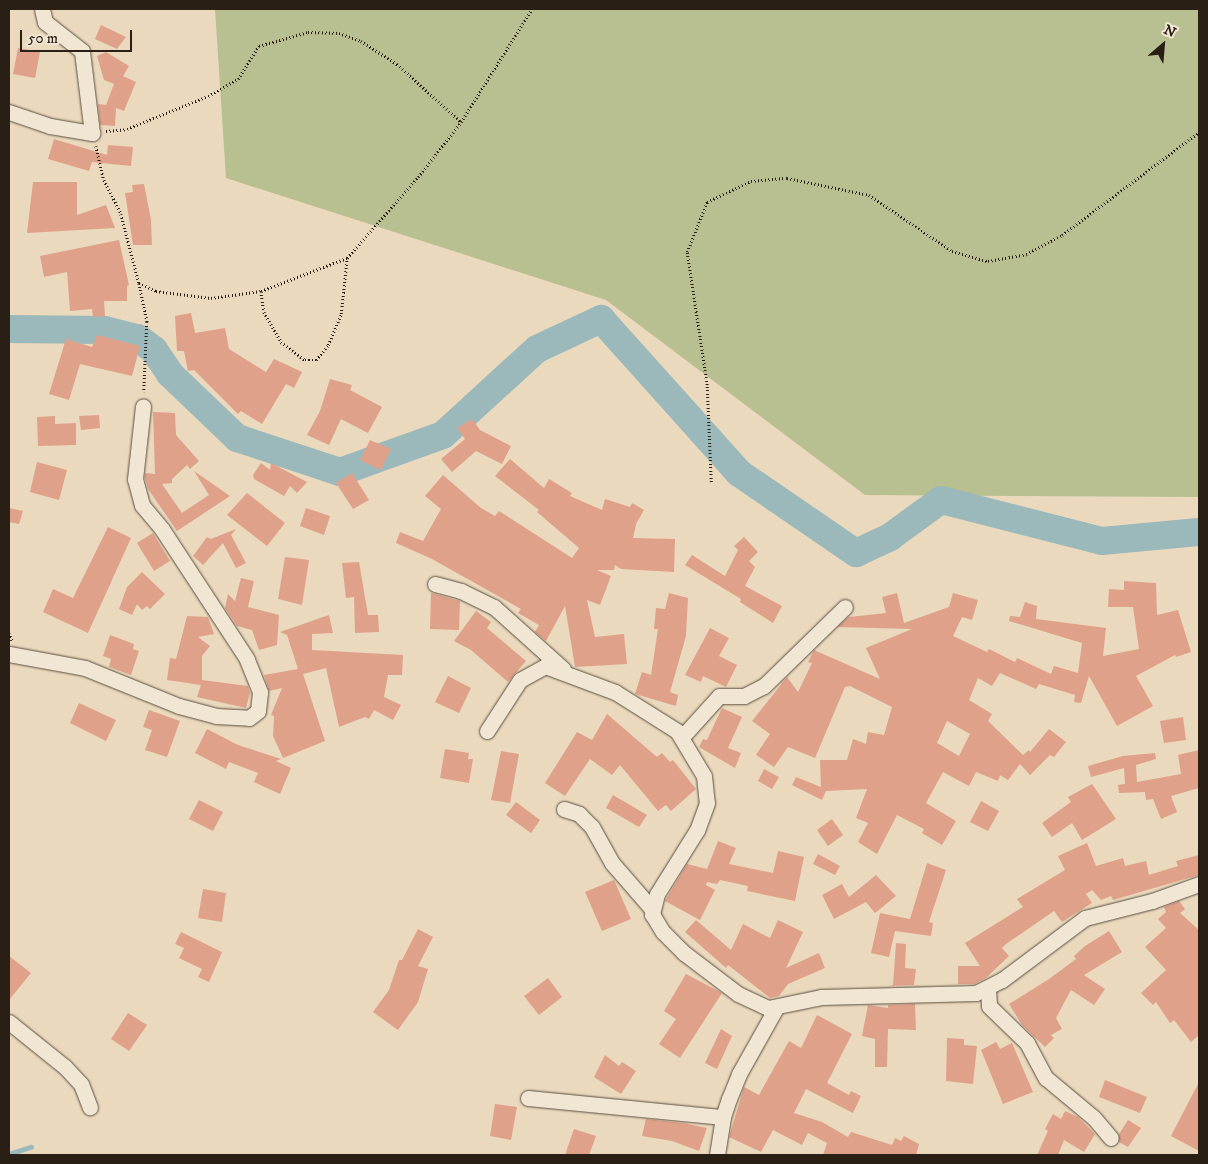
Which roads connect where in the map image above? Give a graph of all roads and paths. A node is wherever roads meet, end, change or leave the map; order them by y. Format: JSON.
{"nodes":[{"id":1,"x":42,"y":9,"type":"edge"},
{"id":2,"x":532,"y":9,"type":"edge"},
{"id":3,"x":9,"y":112,"type":"edge"},
{"id":4,"x":461,"y":122,"type":"junction"},
{"id":5,"x":1199,"y":132,"type":"edge"},
{"id":6,"x":92,"y":133,"type":"junction"},
{"id":7,"x":347,"y":258,"type":"junction"},
{"id":8,"x":139,"y":283,"type":"junction"},
{"id":9,"x":260,"y":291,"type":"junction"},
{"id":10,"x":143,"y":406,"type":"joint"},
{"id":11,"x":711,"y":482,"type":"dead end"},
{"id":12,"x":435,"y":584,"type":"dead end"},
{"id":13,"x":845,"y":607,"type":"dead end"},
{"id":14,"x":9,"y":654,"type":"edge"},
{"id":15,"x":568,"y":673,"type":"junction"},
{"id":16,"x":487,"y":731,"type":"dead end"},
{"id":17,"x":682,"y":738,"type":"junction"},
{"id":18,"x":564,"y":808,"type":"dead end"},
{"id":19,"x":1199,"y":884,"type":"edge"},
{"id":20,"x":652,"y":909,"type":"junction"},
{"id":21,"x":988,"y":990,"type":"junction"},
{"id":22,"x":776,"y":1008,"type":"junction"},
{"id":23,"x":9,"y":1022,"type":"edge"},
{"id":24,"x":528,"y":1098,"type":"dead end"},
{"id":25,"x":90,"y":1107,"type":"dead end"},
{"id":26,"x":723,"y":1117,"type":"junction"},
{"id":27,"x":1111,"y":1138,"type":"dead end"},
{"id":28,"x":717,"y":1155,"type":"edge"}],
"edges":[{"from":1,"to":6,"type":"street"},
{"from":2,"to":4,"type":"path"},
{"from":3,"to":6,"type":"street"},
{"from":4,"to":6,"type":"path"},
{"from":4,"to":7,"type":"path"},
{"from":5,"to":11,"type":"path"},
{"from":6,"to":8,"type":"path"},
{"from":7,"to":9,"type":"path"},
{"from":7,"to":9,"type":"path"},
{"from":8,"to":9,"type":"path"},
{"from":8,"to":10,"type":"path"},
{"from":10,"to":14,"type":"street"},
{"from":12,"to":15,"type":"street"},
{"from":13,"to":17,"type":"street"},
{"from":15,"to":16,"type":"street"},
{"from":15,"to":17,"type":"street"},
{"from":17,"to":20,"type":"street"},
{"from":18,"to":20,"type":"street"},
{"from":19,"to":21,"type":"street"},
{"from":20,"to":22,"type":"street"},
{"from":21,"to":22,"type":"street"},
{"from":21,"to":27,"type":"street"},
{"from":22,"to":26,"type":"street"},
{"from":23,"to":25,"type":"street"},
{"from":24,"to":26,"type":"street"},
{"from":26,"to":28,"type":"street"}]}
